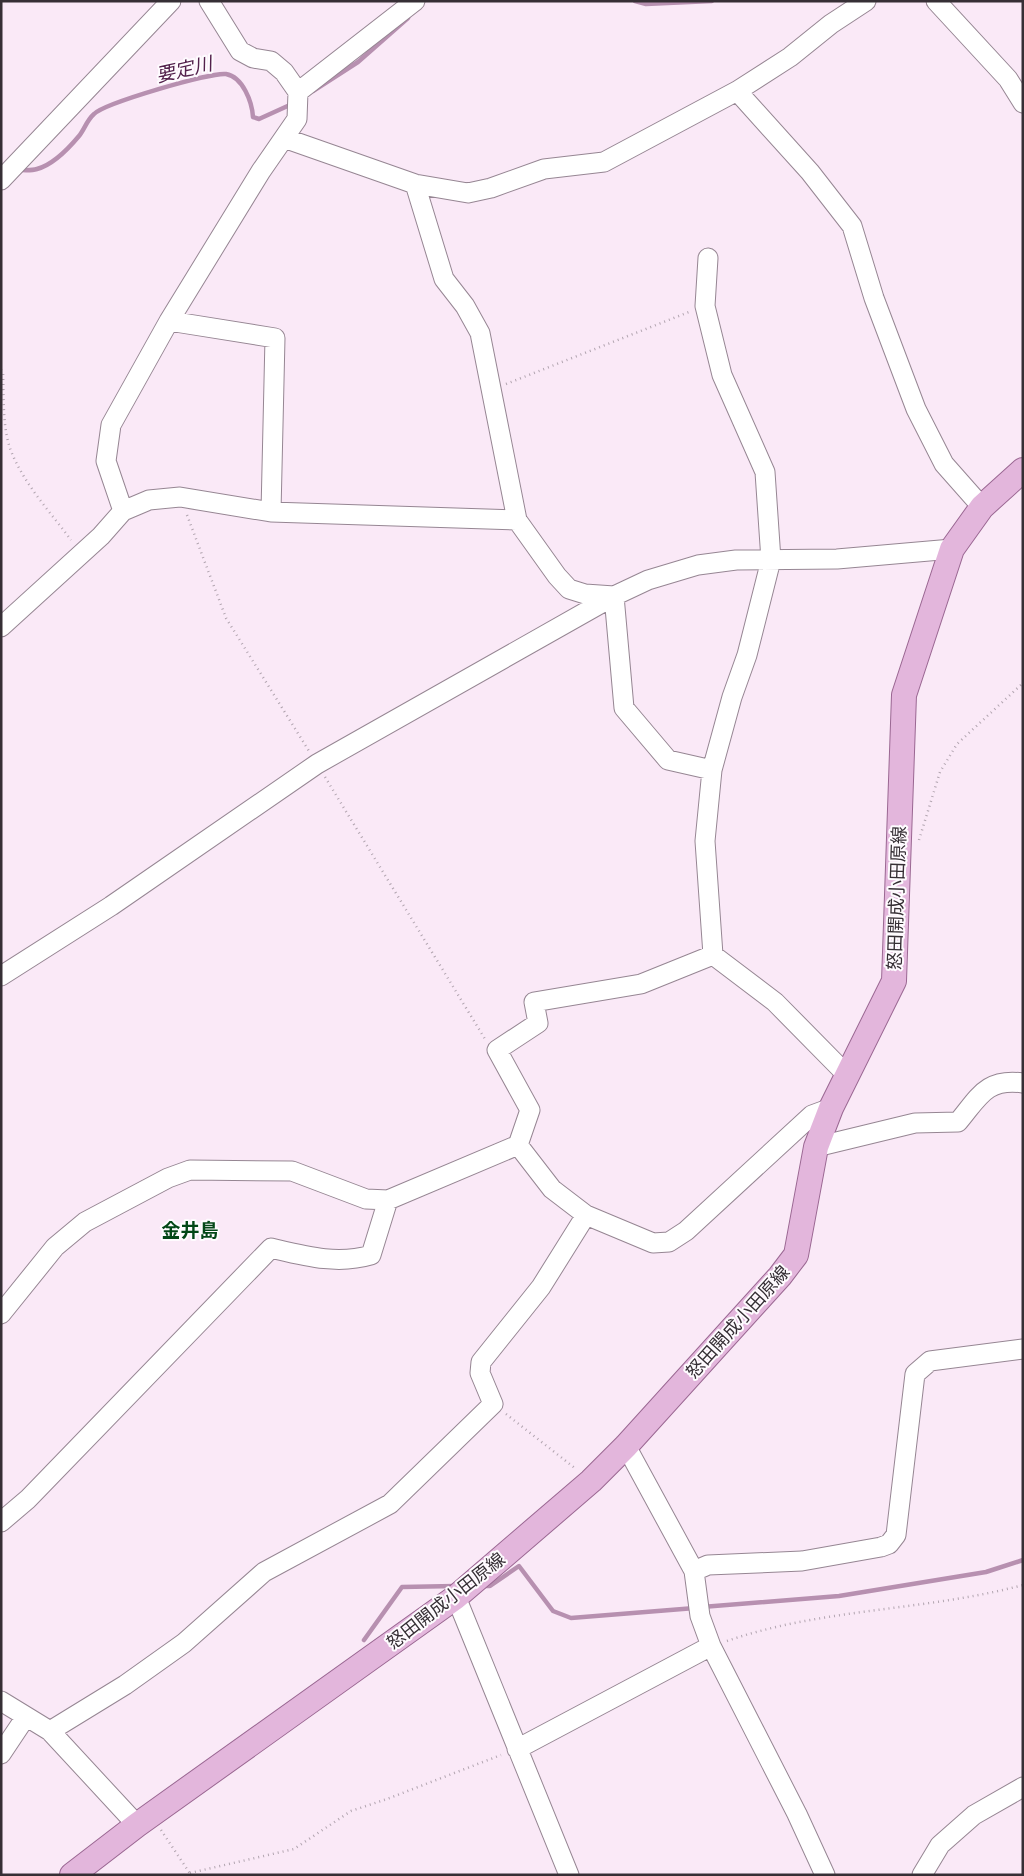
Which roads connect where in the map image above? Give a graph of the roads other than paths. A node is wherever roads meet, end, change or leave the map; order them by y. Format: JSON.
{"nodes":[{"id":1,"x":171,"y":1,"type":"edge"},
{"id":2,"x":209,"y":1,"type":"edge"},
{"id":3,"x":415,"y":1,"type":"edge"},
{"id":4,"x":866,"y":1,"type":"edge"},
{"id":5,"x":936,"y":1,"type":"edge"},
{"id":6,"x":737,"y":91,"type":"junction"},
{"id":7,"x":298,"y":92,"type":"junction"},
{"id":8,"x":1023,"y":103,"type":"edge"},
{"id":9,"x":284,"y":138,"type":"junction"},
{"id":10,"x":1,"y":180,"type":"edge"},
{"id":11,"x":415,"y":184,"type":"junction"},
{"id":12,"x":708,"y":258,"type":"dead end"},
{"id":13,"x":169,"y":321,"type":"junction"},
{"id":14,"x":1023,"y":470,"type":"edge"},
{"id":15,"x":982,"y":507,"type":"junction"},
{"id":16,"x":123,"y":511,"type":"junction"},
{"id":17,"x":271,"y":512,"type":"junction"},
{"id":18,"x":517,"y":520,"type":"junction"},
{"id":19,"x":952,"y":549,"type":"junction"},
{"id":20,"x":771,"y":560,"type":"junction"},
{"id":21,"x":614,"y":596,"type":"junction"},
{"id":22,"x":1,"y":627,"type":"edge"},
{"id":23,"x":712,"y":770,"type":"junction"},
{"id":24,"x":713,"y":955,"type":"junction"},
{"id":25,"x":1,"y":976,"type":"edge"},
{"id":26,"x":846,"y":1074,"type":"junction"},
{"id":27,"x":1023,"y":1083,"type":"edge"},
{"id":28,"x":831,"y":1108,"type":"junction"},
{"id":29,"x":518,"y":1145,"type":"junction"},
{"id":30,"x":816,"y":1147,"type":"junction"},
{"id":31,"x":388,"y":1200,"type":"junction"},
{"id":32,"x":586,"y":1215,"type":"junction"},
{"id":33,"x":1,"y":1314,"type":"edge"},
{"id":34,"x":1023,"y":1350,"type":"edge"},
{"id":35,"x":626,"y":1446,"type":"junction"},
{"id":36,"x":1,"y":1522,"type":"edge"},
{"id":37,"x":694,"y":1571,"type":"junction"},
{"id":38,"x":458,"y":1596,"type":"junction"},
{"id":39,"x":711,"y":1646,"type":"junction"},
{"id":40,"x":1,"y":1701,"type":"edge"},
{"id":41,"x":25,"y":1718,"type":"junction"},
{"id":42,"x":50,"y":1731,"type":"junction"},
{"id":43,"x":517,"y":1748,"type":"junction"},
{"id":44,"x":1,"y":1754,"type":"edge"},
{"id":45,"x":1023,"y":1787,"type":"edge"},
{"id":46,"x":144,"y":1821,"type":"junction"},
{"id":47,"x":72,"y":1875,"type":"edge"},
{"id":48,"x":569,"y":1875,"type":"edge"},
{"id":49,"x":825,"y":1875,"type":"edge"},
{"id":50,"x":922,"y":1875,"type":"edge"}],
"edges":[{"from":1,"to":10,"type":"street"},
{"from":2,"to":7,"type":"street"},
{"from":3,"to":7,"type":"street"},
{"from":4,"to":6,"type":"street"},
{"from":5,"to":8,"type":"street"},
{"from":6,"to":11,"type":"street"},
{"from":6,"to":15,"type":"street"},
{"from":7,"to":9,"type":"street"},
{"from":9,"to":11,"type":"street"},
{"from":9,"to":13,"type":"street"},
{"from":11,"to":18,"type":"street"},
{"from":12,"to":20,"type":"street"},
{"from":13,"to":16,"type":"street"},
{"from":13,"to":17,"type":"street"},
{"from":14,"to":15,"type":"main road","name":"怒田開成小田原線"},
{"from":15,"to":19,"type":"main road","name":"怒田開成小田原線"},
{"from":16,"to":17,"type":"street"},
{"from":16,"to":22,"type":"street"},
{"from":17,"to":18,"type":"street"},
{"from":18,"to":21,"type":"street"},
{"from":19,"to":20,"type":"street"},
{"from":19,"to":26,"type":"main road","name":"怒田開成小田原線"},
{"from":20,"to":21,"type":"street"},
{"from":20,"to":23,"type":"street"},
{"from":21,"to":23,"type":"street"},
{"from":21,"to":25,"type":"street"},
{"from":23,"to":24,"type":"street"},
{"from":24,"to":26,"type":"street"},
{"from":24,"to":29,"type":"street"},
{"from":26,"to":28,"type":"main road","name":"怒田開成小田原線"},
{"from":27,"to":30,"type":"street"},
{"from":28,"to":30,"type":"main road","name":"怒田開成小田原線"},
{"from":28,"to":32,"type":"street"},
{"from":29,"to":31,"type":"street"},
{"from":29,"to":32,"type":"street"},
{"from":30,"to":35,"type":"main road","name":"怒田開成小田原線"},
{"from":31,"to":33,"type":"street"},
{"from":31,"to":36,"type":"street"},
{"from":32,"to":42,"type":"street"},
{"from":34,"to":37,"type":"street"},
{"from":35,"to":37,"type":"street"},
{"from":35,"to":38,"type":"main road","name":"怒田開成小田原線"},
{"from":37,"to":39,"type":"street"},
{"from":38,"to":43,"type":"street"},
{"from":38,"to":46,"type":"main road","name":"怒田開成小田原線"},
{"from":39,"to":43,"type":"street"},
{"from":39,"to":49,"type":"street"},
{"from":40,"to":41,"type":"street"},
{"from":41,"to":42,"type":"street"},
{"from":41,"to":44,"type":"street"},
{"from":42,"to":46,"type":"street"},
{"from":43,"to":48,"type":"street"},
{"from":45,"to":50,"type":"street"},
{"from":46,"to":47,"type":"main road","name":"怒田開成小田原線"}]}
